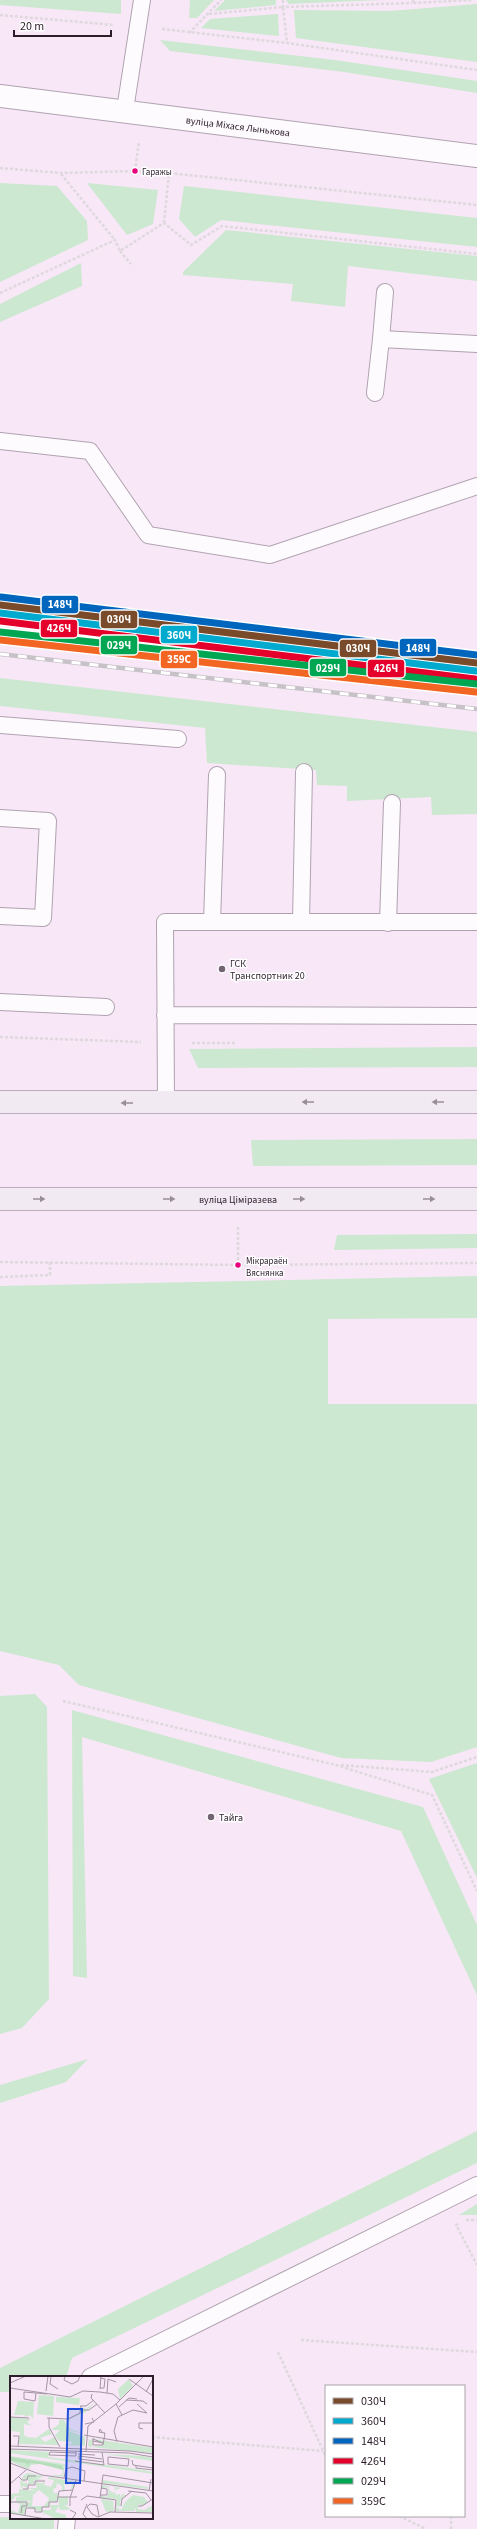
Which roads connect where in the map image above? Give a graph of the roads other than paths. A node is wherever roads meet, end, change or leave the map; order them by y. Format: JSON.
{"nodes":[{"id":1,"x":142,"y":0,"type":"edge"},
{"id":2,"x":0,"y":96,"type":"edge"},
{"id":3,"x":125,"y":110,"type":"junction"},
{"id":4,"x":477,"y":156,"type":"edge"},
{"id":5,"x":385,"y":292,"type":"dead end"},
{"id":6,"x":381,"y":339,"type":"junction"},
{"id":7,"x":477,"y":344,"type":"edge"},
{"id":8,"x":376,"y":393,"type":"dead end"},
{"id":9,"x":0,"y":441,"type":"edge"},
{"id":10,"x":477,"y":486,"type":"edge"},
{"id":11,"x":0,"y":725,"type":"edge"},
{"id":12,"x":178,"y":739,"type":"dead end"},
{"id":13,"x":304,"y":772,"type":"dead end"},
{"id":14,"x":217,"y":776,"type":"dead end"},
{"id":15,"x":392,"y":803,"type":"dead end"},
{"id":16,"x":0,"y":818,"type":"edge"},
{"id":17,"x":0,"y":916,"type":"edge"},
{"id":18,"x":212,"y":922,"type":"junction"},
{"id":19,"x":301,"y":922,"type":"junction"},
{"id":20,"x":477,"y":922,"type":"edge"},
{"id":21,"x":388,"y":923,"type":"junction"},
{"id":22,"x":0,"y":1002,"type":"edge"},
{"id":23,"x":106,"y":1007,"type":"dead end"},
{"id":24,"x":165,"y":1015,"type":"junction"},
{"id":25,"x":477,"y":1016,"type":"edge"},
{"id":26,"x":0,"y":1102,"type":"edge"},
{"id":27,"x":166,"y":1102,"type":"junction"},
{"id":28,"x":477,"y":1102,"type":"edge"},
{"id":29,"x":0,"y":1199,"type":"edge"},
{"id":30,"x":477,"y":1199,"type":"edge"},
{"id":31,"x":477,"y":2185,"type":"edge"},
{"id":32,"x":92,"y":2376,"type":"edge"},
{"id":33,"x":67,"y":2519,"type":"edge"},
{"id":34,"x":66,"y":2529,"type":"edge"}],
"edges":[{"from":1,"to":3,"type":"lane"},
{"from":2,"to":3,"type":"street","name":"вуліца Міхася Лынькова"},
{"from":3,"to":4,"type":"street","name":"вуліца Міхася Лынькова"},
{"from":5,"to":6,"type":"lane"},
{"from":6,"to":7,"type":"lane"},
{"from":6,"to":8,"type":"lane"},
{"from":9,"to":10,"type":"lane"},
{"from":11,"to":12,"type":"lane"},
{"from":13,"to":19,"type":"lane"},
{"from":14,"to":18,"type":"lane"},
{"from":15,"to":21,"type":"lane"},
{"from":16,"to":17,"type":"lane"},
{"from":18,"to":19,"type":"lane"},
{"from":18,"to":24,"type":"lane"},
{"from":19,"to":21,"type":"lane"},
{"from":20,"to":21,"type":"lane"},
{"from":22,"to":23,"type":"lane"},
{"from":24,"to":25,"type":"lane"},
{"from":24,"to":27,"type":"lane"},
{"from":27,"to":26,"type":"main road","one_way":true},
{"from":28,"to":27,"type":"main road","one_way":true},
{"from":29,"to":30,"type":"main road","name":"вуліца Ціміразева","one_way":true},
{"from":31,"to":32,"type":"lane"},
{"from":33,"to":34,"type":"lane"}]}
